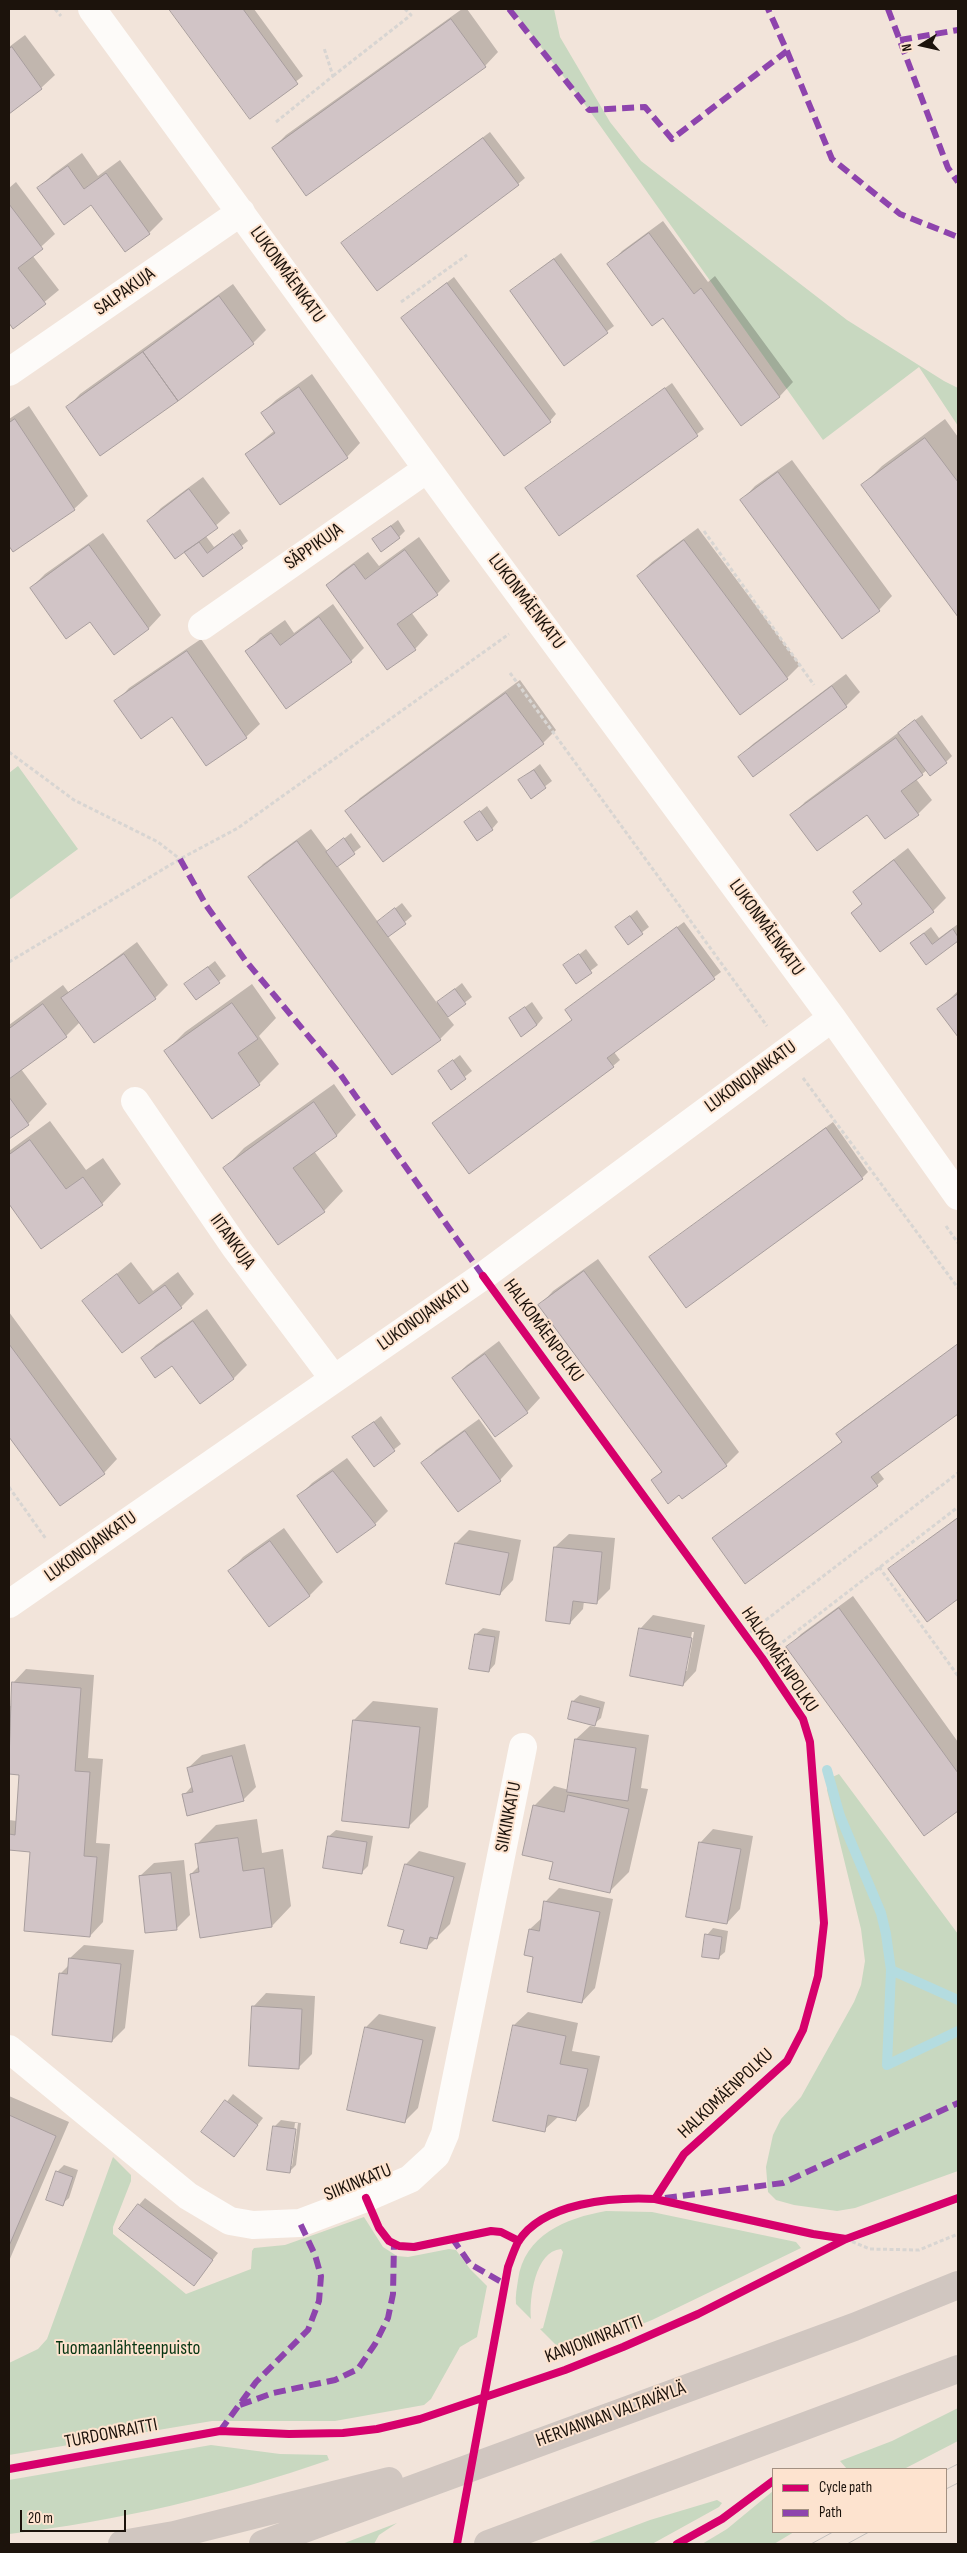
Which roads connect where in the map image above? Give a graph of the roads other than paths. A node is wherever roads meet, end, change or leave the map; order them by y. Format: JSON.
{"nodes":[{"id":1,"x":92,"y":9,"type":"edge"},
{"id":2,"x":242,"y":212,"type":"junction"},
{"id":3,"x":9,"y":372,"type":"edge"},
{"id":4,"x":427,"y":469,"type":"junction"},
{"id":5,"x":202,"y":626,"type":"dead end"},
{"id":6,"x":832,"y":1018,"type":"junction"},
{"id":7,"x":135,"y":1101,"type":"dead end"},
{"id":8,"x":958,"y":1196,"type":"edge"},
{"id":9,"x":334,"y":1379,"type":"junction"},
{"id":10,"x":9,"y":1604,"type":"edge"},
{"id":11,"x":523,"y":1746,"type":"dead end"},
{"id":12,"x":9,"y":2049,"type":"edge"},
{"id":13,"x":958,"y":2285,"type":"edge"},
{"id":14,"x":958,"y":2369,"type":"edge"},
{"id":15,"x":519,"y":2449,"type":"junction"},
{"id":16,"x":122,"y":2544,"type":"edge"},
{"id":17,"x":263,"y":2544,"type":"edge"},
{"id":18,"x":488,"y":2544,"type":"edge"}],
"edges":[{"from":1,"to":2,"type":"street","name":"LUKONMÄENKATU"},
{"from":2,"to":3,"type":"street","name":"SALPAKUJA"},
{"from":2,"to":4,"type":"street","name":"LUKONMÄENKATU"},
{"from":4,"to":5,"type":"street","name":"SÄPPIKUJA"},
{"from":4,"to":6,"type":"street","name":"LUKONMÄENKATU"},
{"from":6,"to":8,"type":"street","name":"LUKONMÄENKATU"},
{"from":6,"to":9,"type":"street","name":"LUKONOJANKATU"},
{"from":7,"to":9,"type":"street","name":"IITANKUJA"},
{"from":9,"to":10,"type":"street","name":"LUKONOJANKATU"},
{"from":11,"to":12,"type":"street","name":"SIIKINKATU"},
{"from":13,"to":15,"type":"highway","name":"HERVANNAN VALTAVÄYLÄ"},
{"from":14,"to":18,"type":"highway"},
{"from":15,"to":16,"type":"highway"},
{"from":15,"to":17,"type":"highway","name":"HERVANNAN VALTAVÄYLÄ"}]}
